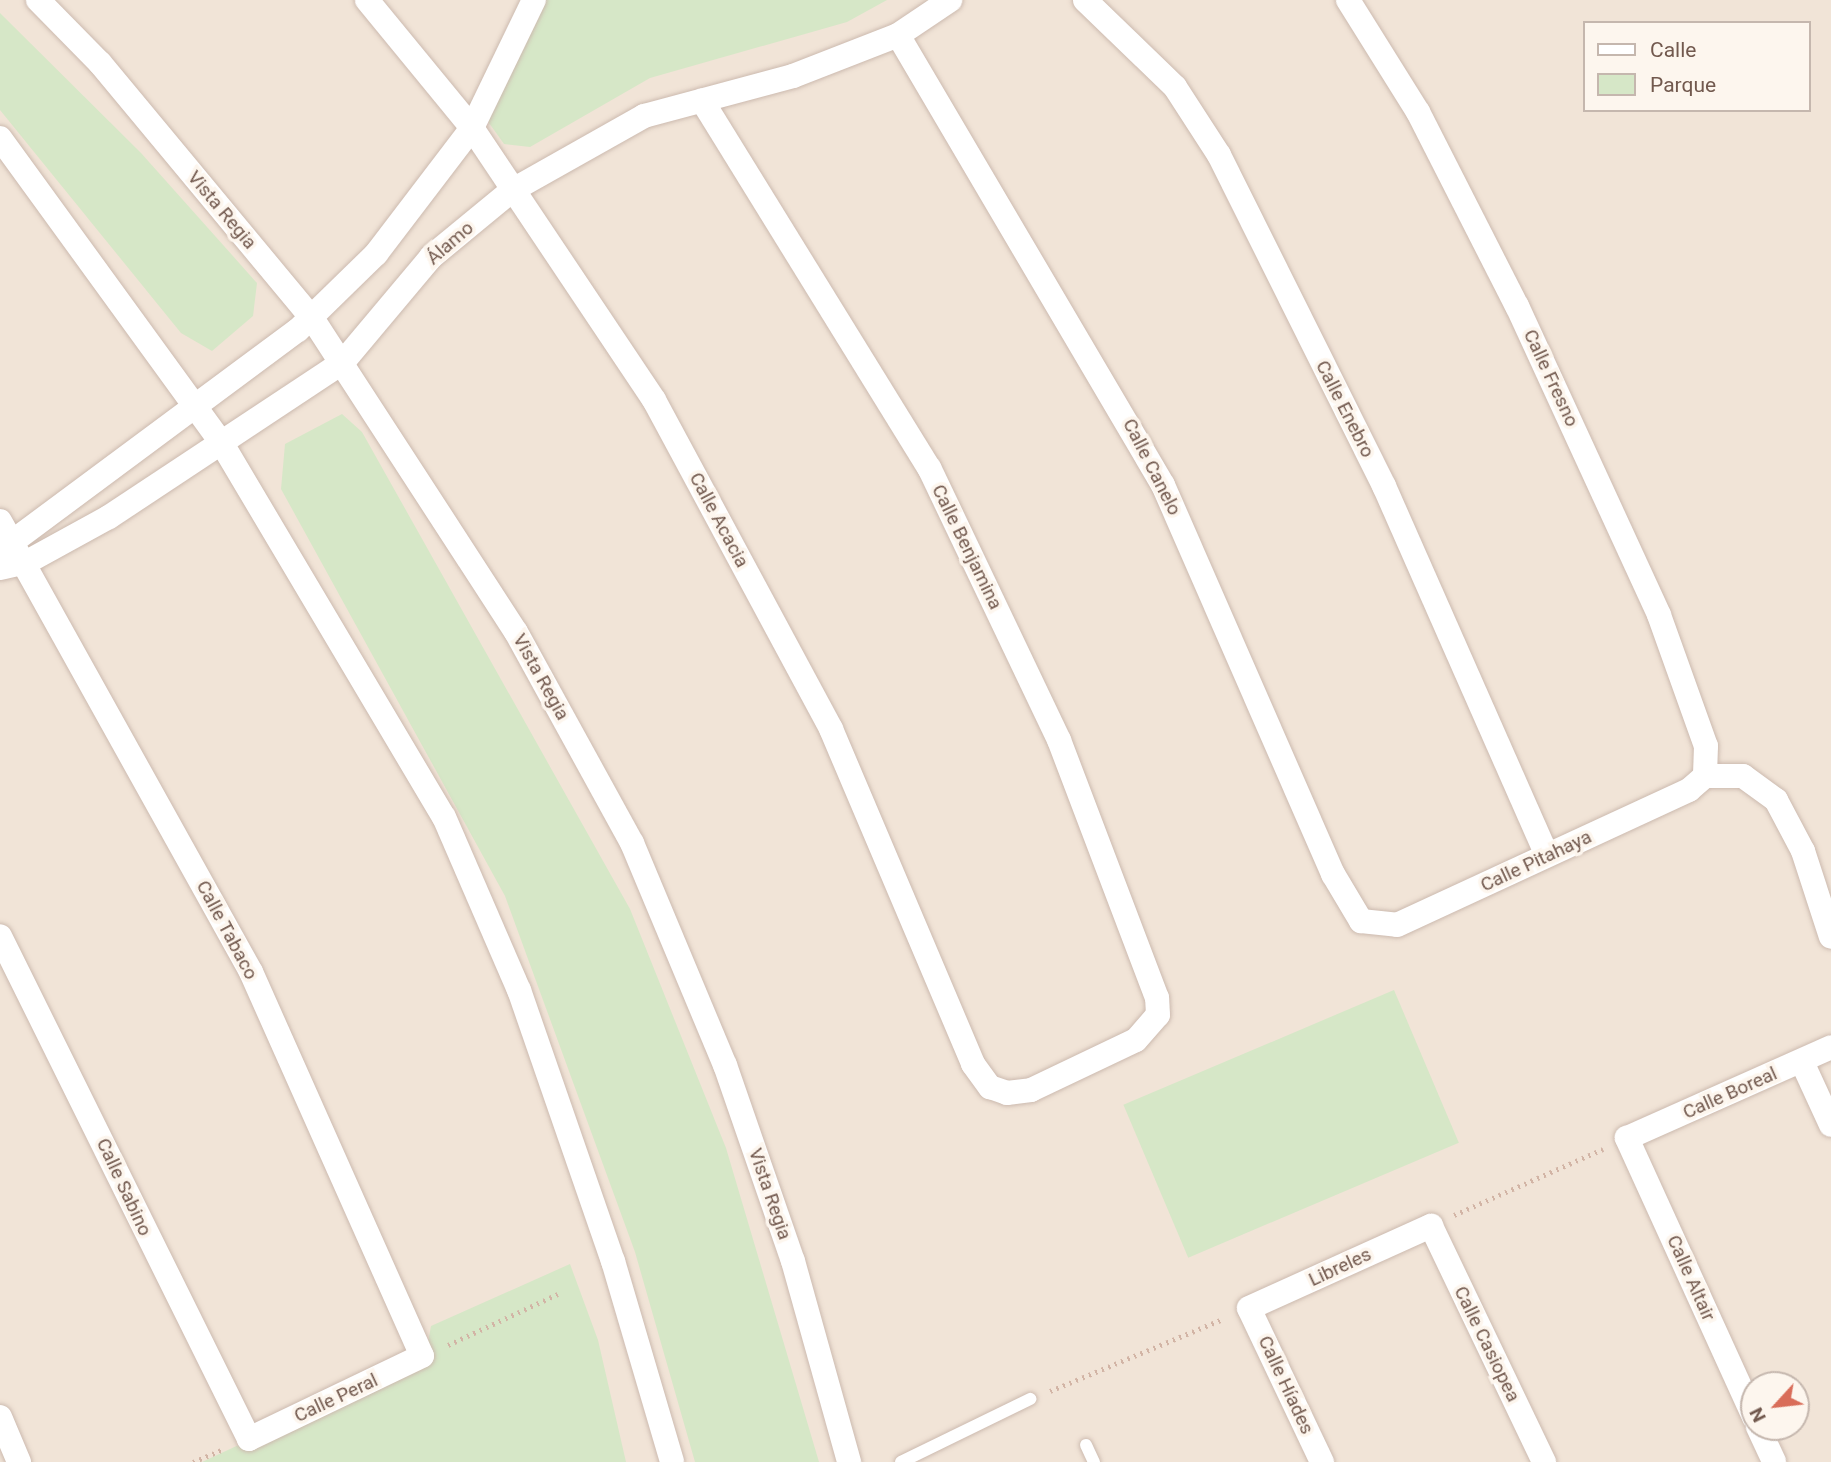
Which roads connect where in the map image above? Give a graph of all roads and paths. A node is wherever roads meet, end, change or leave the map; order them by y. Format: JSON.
{"nodes":[{"id":1,"x":38,"y":0,"type":"edge"},
{"id":2,"x":367,"y":0,"type":"edge"},
{"id":3,"x":534,"y":0,"type":"edge"},
{"id":4,"x":950,"y":0,"type":"edge"},
{"id":5,"x":1085,"y":0,"type":"edge"},
{"id":6,"x":1348,"y":0,"type":"edge"},
{"id":7,"x":898,"y":35,"type":"junction"},
{"id":8,"x":702,"y":101,"type":"junction"},
{"id":9,"x":472,"y":128,"type":"junction"},
{"id":10,"x":0,"y":138,"type":"edge"},
{"id":11,"x":511,"y":191,"type":"junction"},
{"id":12,"x":312,"y":318,"type":"junction"},
{"id":13,"x":343,"y":362,"type":"junction"},
{"id":14,"x":196,"y":406,"type":"junction"},
{"id":15,"x":220,"y":442,"type":"junction"},
{"id":16,"x":4,"y":537,"type":"edge"},
{"id":17,"x":27,"y":562,"type":"junction"},
{"id":18,"x":0,"y":568,"type":"edge"},
{"id":19,"x":1705,"y":776,"type":"junction"},
{"id":20,"x":1547,"y":855,"type":"junction"},
{"id":21,"x":1361,"y":921,"type":"joint"},
{"id":22,"x":0,"y":936,"type":"edge"},
{"id":23,"x":1831,"y":937,"type":"edge"},
{"id":24,"x":1831,"y":1047,"type":"edge"},
{"id":25,"x":1802,"y":1062,"type":"junction"},
{"id":26,"x":990,"y":1087,"type":"joint"},
{"id":27,"x":1831,"y":1125,"type":"edge"},
{"id":28,"x":1628,"y":1138,"type":"junction"},
{"id":29,"x":1431,"y":1226,"type":"junction"},
{"id":30,"x":558,"y":1294,"type":"dead end"},
{"id":31,"x":1250,"y":1308,"type":"junction"},
{"id":32,"x":422,"y":1356,"type":"junction"},
{"id":33,"x":1740,"y":1387,"type":"edge"},
{"id":34,"x":1030,"y":1399,"type":"joint"},
{"id":35,"x":0,"y":1417,"type":"edge"},
{"id":36,"x":248,"y":1439,"type":"joint"},
{"id":37,"x":1764,"y":1441,"type":"edge"},
{"id":38,"x":1086,"y":1445,"type":"dead end"},
{"id":39,"x":19,"y":1462,"type":"edge"},
{"id":40,"x":672,"y":1462,"type":"edge"},
{"id":41,"x":849,"y":1462,"type":"edge"},
{"id":42,"x":901,"y":1462,"type":"edge"},
{"id":43,"x":1094,"y":1462,"type":"edge"},
{"id":44,"x":1322,"y":1462,"type":"edge"},
{"id":45,"x":1544,"y":1462,"type":"edge"},
{"id":46,"x":1774,"y":1462,"type":"edge"}],
"edges":[{"from":1,"to":12,"type":"street","name":"Vista Regia"},
{"from":2,"to":9,"type":"street","name":"Calle Acacia"},
{"from":3,"to":9,"type":"street"},
{"from":4,"to":7,"type":"street","name":"Álamo"},
{"from":5,"to":20,"type":"street","name":"Calle Enebro"},
{"from":6,"to":19,"type":"street","name":"Calle Fresno"},
{"from":7,"to":8,"type":"street","name":"Álamo"},
{"from":7,"to":21,"type":"street","name":"Calle Canelo"},
{"from":8,"to":11,"type":"street","name":"Álamo"},
{"from":8,"to":26,"type":"street","name":"Calle Benjamina"},
{"from":9,"to":11,"type":"street","name":"Calle Acacia"},
{"from":9,"to":12,"type":"street"},
{"from":10,"to":14,"type":"street"},
{"from":11,"to":13,"type":"street","name":"Álamo"},
{"from":11,"to":26,"type":"street","name":"Calle Acacia"},
{"from":12,"to":13,"type":"street","name":"Vista Regia"},
{"from":12,"to":14,"type":"street"},
{"from":13,"to":15,"type":"street","name":"Álamo"},
{"from":13,"to":41,"type":"street","name":"Vista Regia"},
{"from":14,"to":15,"type":"street"},
{"from":14,"to":16,"type":"street"},
{"from":15,"to":17,"type":"street","name":"Álamo"},
{"from":15,"to":40,"type":"street"},
{"from":16,"to":17,"type":"street","name":"Calle Tabaco"},
{"from":17,"to":18,"type":"street","name":"Álamo"},
{"from":17,"to":32,"type":"street","name":"Calle Tabaco"},
{"from":19,"to":20,"type":"street","name":"Calle Pitahaya"},
{"from":19,"to":23,"type":"street"},
{"from":20,"to":21,"type":"street","name":"Calle Pitahaya"},
{"from":22,"to":36,"type":"street","name":"Calle Sabino"},
{"from":24,"to":25,"type":"street","name":"Calle Boreal"},
{"from":25,"to":27,"type":"street"},
{"from":25,"to":28,"type":"street","name":"Calle Boreal"},
{"from":28,"to":29,"type":"path"},
{"from":28,"to":33,"type":"street","name":"Calle Altair"},
{"from":29,"to":31,"type":"street","name":"Libreles"},
{"from":29,"to":45,"type":"street","name":"Calle Casiopea"},
{"from":30,"to":32,"type":"path"},
{"from":31,"to":34,"type":"path"},
{"from":31,"to":44,"type":"street","name":"Calle Híades"},
{"from":32,"to":36,"type":"street","name":"Calle Peral"},
{"from":34,"to":42,"type":"lane"},
{"from":35,"to":39,"type":"street"},
{"from":37,"to":46,"type":"street"},
{"from":38,"to":43,"type":"lane"}]}
